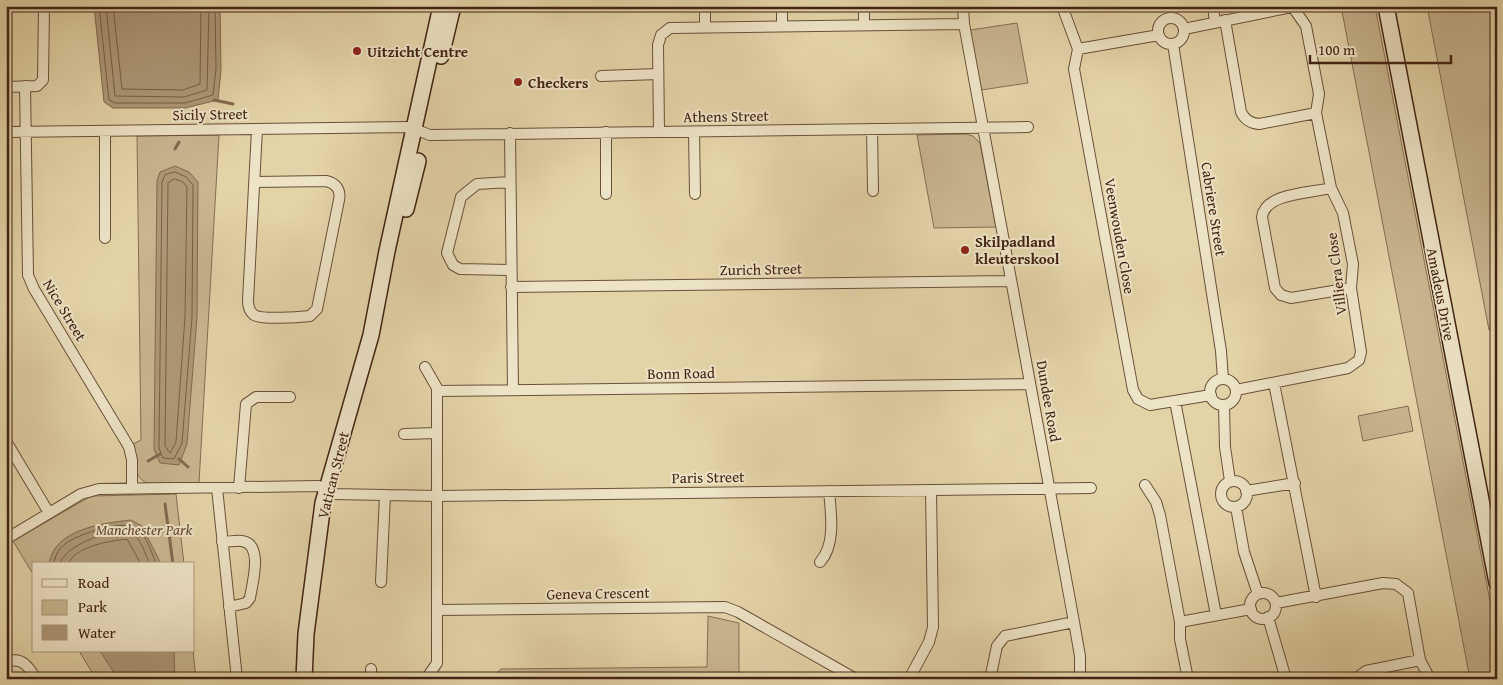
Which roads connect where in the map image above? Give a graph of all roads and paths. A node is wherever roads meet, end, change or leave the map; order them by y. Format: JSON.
{"nodes":[{"id":1,"x":44,"y":6,"type":"edge"},
{"id":2,"x":441,"y":6,"type":"edge"},
{"id":3,"x":452,"y":6,"type":"edge"},
{"id":4,"x":705,"y":6,"type":"edge"},
{"id":5,"x":782,"y":6,"type":"edge"},
{"id":6,"x":864,"y":6,"type":"edge"},
{"id":7,"x":963,"y":6,"type":"edge"},
{"id":8,"x":1062,"y":6,"type":"edge"},
{"id":9,"x":1213,"y":6,"type":"edge"},
{"id":10,"x":1386,"y":6,"type":"edge"},
{"id":11,"x":1292,"y":7,"type":"edge"},
{"id":12,"x":1220,"y":21,"type":"junction"},
{"id":13,"x":964,"y":24,"type":"junction"},
{"id":14,"x":864,"y":25,"type":"junction"},
{"id":15,"x":782,"y":26,"type":"junction"},
{"id":16,"x":705,"y":27,"type":"junction"},
{"id":17,"x":1184,"y":29,"type":"junction"},
{"id":18,"x":1159,"y":35,"type":"junction"},
{"id":19,"x":1173,"y":44,"type":"junction"},
{"id":20,"x":1078,"y":49,"type":"junction"},
{"id":21,"x":658,"y":74,"type":"junction"},
{"id":22,"x":601,"y":76,"type":"dead end"},
{"id":23,"x":25,"y":86,"type":"junction"},
{"id":24,"x":6,"y":87,"type":"edge"},
{"id":25,"x":1316,"y":114,"type":"junction"},
{"id":26,"x":1028,"y":127,"type":"dead end"},
{"id":27,"x":984,"y":128,"type":"junction"},
{"id":28,"x":257,"y":129,"type":"junction"},
{"id":29,"x":872,"y":129,"type":"junction"},
{"id":30,"x":105,"y":131,"type":"junction"},
{"id":31,"x":419,"y":131,"type":"junction"},
{"id":32,"x":6,"y":132,"type":"edge"},
{"id":33,"x":26,"y":132,"type":"junction"},
{"id":34,"x":606,"y":132,"type":"junction"},
{"id":35,"x":659,"y":132,"type":"junction"},
{"id":36,"x":694,"y":132,"type":"junction"},
{"id":37,"x":510,"y":133,"type":"junction"},
{"id":38,"x":255,"y":182,"type":"junction"},
{"id":39,"x":510,"y":182,"type":"junction"},
{"id":40,"x":1331,"y":188,"type":"junction"},
{"id":41,"x":873,"y":191,"type":"dead end"},
{"id":42,"x":606,"y":194,"type":"dead end"},
{"id":43,"x":695,"y":194,"type":"dead end"},
{"id":44,"x":106,"y":238,"type":"dead end"},
{"id":45,"x":511,"y":270,"type":"junction"},
{"id":46,"x":1011,"y":281,"type":"junction"},
{"id":47,"x":511,"y":287,"type":"junction"},
{"id":48,"x":1351,"y":288,"type":"junction"},
{"id":49,"x":425,"y":367,"type":"dead end"},
{"id":50,"x":1223,"y":379,"type":"junction"},
{"id":51,"x":1274,"y":383,"type":"junction"},
{"id":52,"x":1030,"y":384,"type":"junction"},
{"id":53,"x":513,"y":390,"type":"junction"},
{"id":54,"x":1236,"y":390,"type":"junction"},
{"id":55,"x":437,"y":391,"type":"junction"},
{"id":56,"x":1211,"y":395,"type":"junction"},
{"id":57,"x":290,"y":397,"type":"dead end"},
{"id":58,"x":1175,"y":401,"type":"junction"},
{"id":59,"x":1224,"y":405,"type":"junction"},
{"id":60,"x":437,"y":433,"type":"junction"},
{"id":61,"x":404,"y":434,"type":"dead end"},
{"id":62,"x":6,"y":441,"type":"edge"},
{"id":63,"x":1230,"y":481,"type":"junction"},
{"id":64,"x":1295,"y":482,"type":"junction"},
{"id":65,"x":1145,"y":485,"type":"dead end"},
{"id":66,"x":216,"y":488,"type":"junction"},
{"id":67,"x":239,"y":488,"type":"junction"},
{"id":68,"x":1050,"y":488,"type":"junction"},
{"id":69,"x":1090,"y":488,"type":"dead end"},
{"id":70,"x":132,"y":489,"type":"junction"},
{"id":71,"x":930,"y":490,"type":"junction"},
{"id":72,"x":326,"y":491,"type":"junction"},
{"id":73,"x":829,"y":491,"type":"junction"},
{"id":74,"x":1246,"y":491,"type":"junction"},
{"id":75,"x":385,"y":495,"type":"junction"},
{"id":76,"x":438,"y":496,"type":"junction"},
{"id":77,"x":1236,"y":506,"type":"junction"},
{"id":78,"x":50,"y":513,"type":"junction"},
{"id":79,"x":6,"y":539,"type":"edge"},
{"id":80,"x":222,"y":542,"type":"junction"},
{"id":81,"x":820,"y":562,"type":"dead end"},
{"id":82,"x":381,"y":582,"type":"dead end"},
{"id":83,"x":1497,"y":583,"type":"edge"},
{"id":84,"x":1258,"y":594,"type":"junction"},
{"id":85,"x":1316,"y":596,"type":"junction"},
{"id":86,"x":1276,"y":603,"type":"junction"},
{"id":87,"x":229,"y":607,"type":"junction"},
{"id":88,"x":1251,"y":609,"type":"junction"},
{"id":89,"x":437,"y":610,"type":"junction"},
{"id":90,"x":1216,"y":615,"type":"junction"},
{"id":91,"x":1268,"y":617,"type":"junction"},
{"id":92,"x":1074,"y":622,"type":"junction"},
{"id":93,"x":1180,"y":622,"type":"junction"},
{"id":94,"x":1420,"y":660,"type":"junction"},
{"id":95,"x":6,"y":662,"type":"edge"},
{"id":96,"x":36,"y":679,"type":"edge"},
{"id":97,"x":237,"y":679,"type":"edge"},
{"id":98,"x":304,"y":679,"type":"edge"},
{"id":99,"x":426,"y":679,"type":"edge"},
{"id":100,"x":856,"y":679,"type":"edge"},
{"id":101,"x":909,"y":679,"type":"edge"},
{"id":102,"x":990,"y":679,"type":"edge"},
{"id":103,"x":1080,"y":679,"type":"edge"},
{"id":104,"x":1188,"y":679,"type":"edge"},
{"id":105,"x":1286,"y":679,"type":"edge"},
{"id":106,"x":1355,"y":679,"type":"edge"},
{"id":107,"x":1430,"y":679,"type":"edge"}],
"edges":[{"from":1,"to":23,"type":"street"},
{"from":2,"to":31,"type":"street","name":"Vatican Street"},
{"from":3,"to":31,"type":"street","name":"Vatican Street"},
{"from":4,"to":16,"type":"street"},
{"from":5,"to":15,"type":"street"},
{"from":6,"to":14,"type":"street"},
{"from":7,"to":13,"type":"street","name":"Dundee Road"},
{"from":8,"to":20,"type":"street","name":"Veenwouden Close"},
{"from":9,"to":12,"type":"street"},
{"from":10,"to":83,"type":"street","name":"Amadeus Drive"},
{"from":11,"to":12,"type":"street"},
{"from":11,"to":25,"type":"street","name":"Villiera Close"},
{"from":12,"to":17,"type":"street"},
{"from":12,"to":25,"type":"street"},
{"from":13,"to":14,"type":"street"},
{"from":13,"to":27,"type":"street","name":"Dundee Road"},
{"from":14,"to":15,"type":"street"},
{"from":15,"to":16,"type":"street"},
{"from":16,"to":21,"type":"street"},
{"from":17,"to":18,"type":"street"},
{"from":17,"to":19,"type":"street"},
{"from":18,"to":19,"type":"street"},
{"from":18,"to":20,"type":"street"},
{"from":19,"to":50,"type":"street","name":"Cabriere Street"},
{"from":20,"to":58,"type":"street","name":"Veenwouden Close"},
{"from":21,"to":22,"type":"street"},
{"from":21,"to":35,"type":"street"},
{"from":23,"to":24,"type":"street"},
{"from":23,"to":33,"type":"street","name":"Nice Street"},
{"from":25,"to":40,"type":"street","name":"Villiera Close"},
{"from":26,"to":27,"type":"street","name":"Athens Street"},
{"from":27,"to":29,"type":"street","name":"Athens Street"},
{"from":27,"to":46,"type":"street","name":"Dundee Road"},
{"from":28,"to":30,"type":"street","name":"Sicily Street"},
{"from":28,"to":31,"type":"street","name":"Sicily Street"},
{"from":28,"to":38,"type":"street"},
{"from":29,"to":36,"type":"street","name":"Athens Street"},
{"from":29,"to":41,"type":"street"},
{"from":30,"to":33,"type":"street","name":"Sicily Street"},
{"from":30,"to":44,"type":"street"},
{"from":31,"to":37,"type":"street","name":"Athens Street"},
{"from":31,"to":72,"type":"street","name":"Vatican Street"},
{"from":32,"to":33,"type":"street","name":"Sicily Street"},
{"from":33,"to":70,"type":"street","name":"Nice Street"},
{"from":34,"to":35,"type":"street","name":"Athens Street"},
{"from":34,"to":37,"type":"street","name":"Athens Street"},
{"from":34,"to":42,"type":"street"},
{"from":35,"to":36,"type":"street","name":"Athens Street"},
{"from":36,"to":43,"type":"street"},
{"from":37,"to":39,"type":"street"},
{"from":38,"to":38,"type":"street"},
{"from":39,"to":45,"type":"street"},
{"from":39,"to":45,"type":"street"},
{"from":40,"to":48,"type":"street","name":"Villiera Close"},
{"from":40,"to":48,"type":"street"},
{"from":45,"to":47,"type":"street"},
{"from":46,"to":47,"type":"street","name":"Zurich Street"},
{"from":46,"to":52,"type":"street","name":"Dundee Road"},
{"from":47,"to":53,"type":"street"},
{"from":48,"to":51,"type":"street","name":"Villiera Close"},
{"from":49,"to":55,"type":"street"},
{"from":50,"to":54,"type":"street"},
{"from":50,"to":56,"type":"street"},
{"from":51,"to":54,"type":"street","name":"Villiera Close"},
{"from":51,"to":64,"type":"street"},
{"from":52,"to":53,"type":"street","name":"Bonn Road"},
{"from":52,"to":68,"type":"street","name":"Dundee Road"},
{"from":53,"to":55,"type":"street","name":"Bonn Road"},
{"from":54,"to":59,"type":"street"},
{"from":55,"to":60,"type":"street"},
{"from":56,"to":58,"type":"street","name":"Veenwouden Close"},
{"from":56,"to":59,"type":"street"},
{"from":57,"to":67,"type":"street"},
{"from":58,"to":90,"type":"street"},
{"from":59,"to":63,"type":"street"},
{"from":60,"to":61,"type":"street"},
{"from":60,"to":76,"type":"street"},
{"from":62,"to":78,"type":"street"},
{"from":63,"to":74,"type":"street"},
{"from":63,"to":77,"type":"street"},
{"from":64,"to":74,"type":"street"},
{"from":64,"to":85,"type":"street"},
{"from":65,"to":93,"type":"street"},
{"from":66,"to":67,"type":"street","name":"Paris Street"},
{"from":66,"to":70,"type":"street","name":"Paris Street"},
{"from":66,"to":80,"type":"street"},
{"from":67,"to":72,"type":"street","name":"Paris Street"},
{"from":68,"to":69,"type":"street","name":"Paris Street"},
{"from":68,"to":71,"type":"street","name":"Paris Street"},
{"from":68,"to":92,"type":"street","name":"Dundee Road"},
{"from":70,"to":78,"type":"street","name":"Paris Street"},
{"from":71,"to":73,"type":"street","name":"Paris Street"},
{"from":71,"to":101,"type":"street"},
{"from":72,"to":75,"type":"street","name":"Paris Street"},
{"from":72,"to":98,"type":"street","name":"Vatican Street"},
{"from":73,"to":76,"type":"street","name":"Paris Street"},
{"from":73,"to":81,"type":"street"},
{"from":74,"to":77,"type":"street"},
{"from":75,"to":76,"type":"street","name":"Paris Street"},
{"from":75,"to":82,"type":"street"},
{"from":76,"to":89,"type":"street"},
{"from":77,"to":84,"type":"street"},
{"from":78,"to":79,"type":"street","name":"Paris Street"},
{"from":80,"to":87,"type":"street"},
{"from":80,"to":87,"type":"street"},
{"from":84,"to":86,"type":"street"},
{"from":84,"to":88,"type":"street"},
{"from":85,"to":86,"type":"street"},
{"from":85,"to":94,"type":"street"},
{"from":86,"to":91,"type":"street"},
{"from":87,"to":97,"type":"street"},
{"from":88,"to":90,"type":"street"},
{"from":88,"to":91,"type":"street"},
{"from":89,"to":99,"type":"street"},
{"from":89,"to":100,"type":"street","name":"Geneva Crescent"},
{"from":90,"to":93,"type":"street"},
{"from":91,"to":105,"type":"street"},
{"from":92,"to":102,"type":"street"},
{"from":92,"to":103,"type":"street","name":"Dundee Road"},
{"from":93,"to":104,"type":"street"},
{"from":94,"to":106,"type":"street"},
{"from":94,"to":107,"type":"street"},
{"from":95,"to":96,"type":"street"}]}
